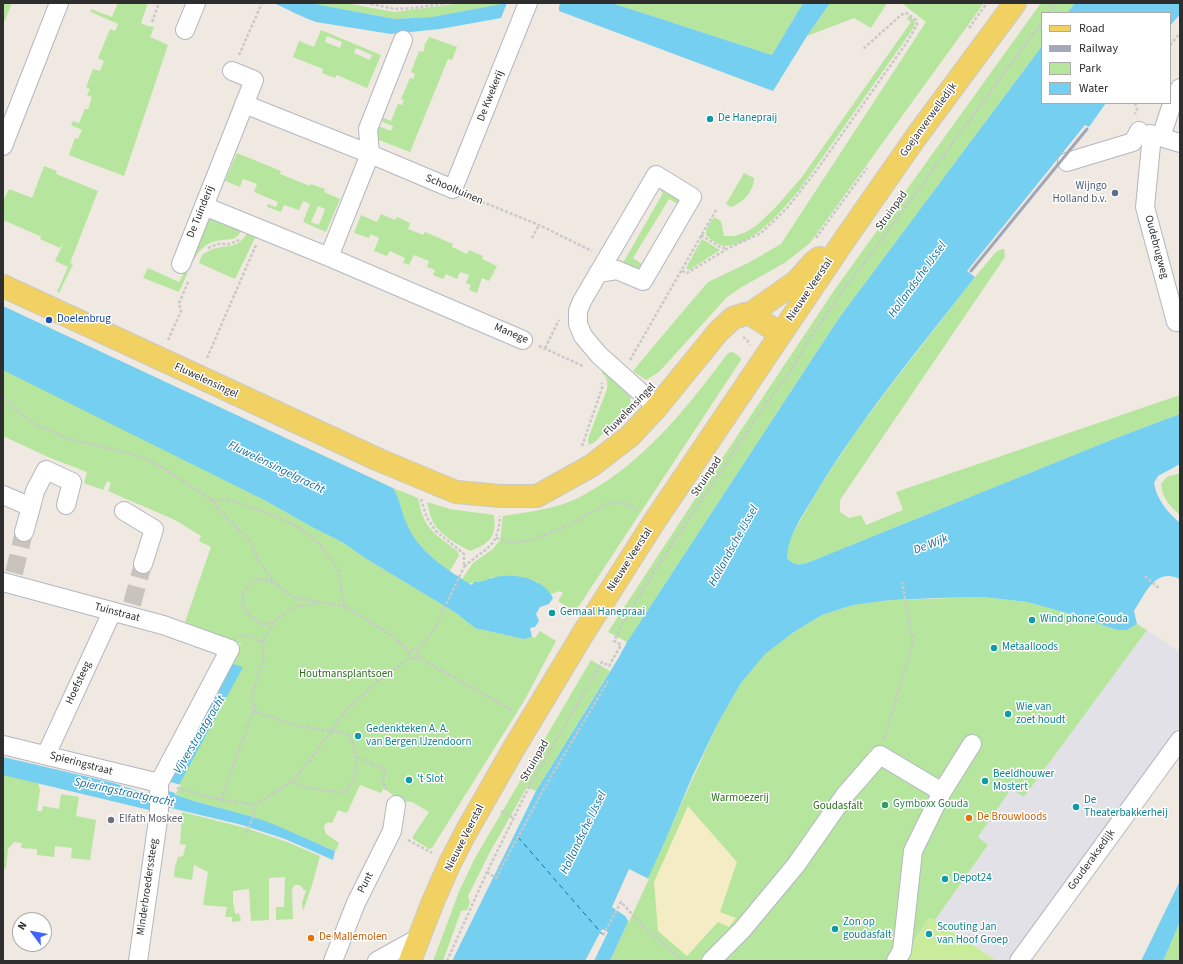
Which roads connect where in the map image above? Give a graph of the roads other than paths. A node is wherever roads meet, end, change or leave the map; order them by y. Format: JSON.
{"nodes":[{"id":1,"x":59,"y":3,"type":"edge"},
{"id":2,"x":196,"y":3,"type":"edge"},
{"id":3,"x":528,"y":3,"type":"edge"},
{"id":4,"x":1015,"y":3,"type":"edge"},
{"id":5,"x":185,"y":30,"type":"dead end"},
{"id":6,"x":403,"y":40,"type":"dead end"},
{"id":7,"x":232,"y":71,"type":"road end"},
{"id":8,"x":1180,"y":88,"type":"edge"},
{"id":9,"x":244,"y":104,"type":"junction"},
{"id":10,"x":1146,"y":133,"type":"junction"},
{"id":11,"x":1180,"y":143,"type":"edge"},
{"id":12,"x":3,"y":146,"type":"edge"},
{"id":13,"x":370,"y":154,"type":"junction"},
{"id":14,"x":1067,"y":162,"type":"dead end"},
{"id":15,"x":453,"y":189,"type":"joint"},
{"id":16,"x":204,"y":206,"type":"junction"},
{"id":17,"x":846,"y":238,"type":"junction"},
{"id":18,"x":329,"y":257,"type":"junction"},
{"id":19,"x":181,"y":264,"type":"road end"},
{"id":20,"x":598,"y":273,"type":"junction"},
{"id":21,"x":3,"y":286,"type":"edge"},
{"id":22,"x":1180,"y":310,"type":"edge"},
{"id":23,"x":753,"y":316,"type":"junction"},
{"id":24,"x":781,"y":334,"type":"junction"},
{"id":25,"x":523,"y":340,"type":"road end"},
{"id":26,"x":657,"y":407,"type":"junction"},
{"id":27,"x":3,"y":495,"type":"edge"},
{"id":28,"x":66,"y":506,"type":"dead end"},
{"id":29,"x":31,"y":507,"type":"junction"},
{"id":30,"x":124,"y":511,"type":"dead end"},
{"id":31,"x":24,"y":532,"type":"tunnel mouth"},
{"id":32,"x":143,"y":564,"type":"tunnel mouth"},
{"id":33,"x":10,"y":580,"type":"edge"},
{"id":34,"x":124,"y":611,"type":"junction"},
{"id":35,"x":1180,"y":740,"type":"edge"},
{"id":36,"x":972,"y":744,"type":"dead end"},
{"id":37,"x":3,"y":745,"type":"edge"},
{"id":38,"x":46,"y":755,"type":"junction"},
{"id":39,"x":159,"y":788,"type":"junction"},
{"id":40,"x":942,"y":792,"type":"junction"},
{"id":41,"x":396,"y":805,"type":"dead end"},
{"id":42,"x":420,"y":936,"type":"junction"},
{"id":43,"x":138,"y":961,"type":"edge"},
{"id":44,"x":333,"y":961,"type":"edge"},
{"id":45,"x":378,"y":961,"type":"edge"},
{"id":46,"x":410,"y":961,"type":"edge"},
{"id":47,"x":711,"y":961,"type":"edge"},
{"id":48,"x":896,"y":961,"type":"edge"},
{"id":49,"x":1019,"y":961,"type":"edge"}],
"edges":[{"from":1,"to":12,"type":"street"},
{"from":2,"to":5,"type":"street"},
{"from":3,"to":15,"type":"street","name":"De Kwekerij"},
{"from":4,"to":17,"type":"main road","name":"Goejanverwelledijk"},
{"from":6,"to":13,"type":"street"},
{"from":7,"to":9,"type":"street","name":"De Tuinderij"},
{"from":8,"to":10,"type":"street"},
{"from":9,"to":13,"type":"street","name":"Schooltuinen"},
{"from":9,"to":16,"type":"street","name":"De Tuinderij"},
{"from":10,"to":11,"type":"street"},
{"from":10,"to":14,"type":"street"},
{"from":10,"to":22,"type":"street","name":"Oudebrugweg"},
{"from":13,"to":15,"type":"street","name":"Schooltuinen"},
{"from":13,"to":18,"type":"street"},
{"from":16,"to":18,"type":"street","name":"Manege"},
{"from":16,"to":19,"type":"street","name":"De Tuinderij"},
{"from":17,"to":23,"type":"main road","name":"Fluwelensingel"},
{"from":17,"to":24,"type":"main road","name":"Nieuwe Veerstal"},
{"from":18,"to":25,"type":"street","name":"Manege"},
{"from":20,"to":20,"type":"street"},
{"from":20,"to":26,"type":"street"},
{"from":21,"to":26,"type":"main road","name":"Fluwelensingel"},
{"from":23,"to":24,"type":"main road"},
{"from":23,"to":26,"type":"main road","name":"Fluwelensingel"},
{"from":24,"to":42,"type":"main road","name":"Nieuwe Veerstal"},
{"from":27,"to":29,"type":"street"},
{"from":28,"to":29,"type":"street"},
{"from":29,"to":31,"type":"street"},
{"from":30,"to":32,"type":"street"},
{"from":33,"to":34,"type":"street","name":"Tuinstraat"},
{"from":34,"to":38,"type":"street","name":"Hoefsteeg"},
{"from":34,"to":39,"type":"street","name":"Tuinstraat"},
{"from":35,"to":49,"type":"street","name":"Gouderaksedijk"},
{"from":36,"to":40,"type":"street"},
{"from":37,"to":38,"type":"street","name":"Spieringstraat"},
{"from":38,"to":39,"type":"street","name":"Spieringstraat"},
{"from":39,"to":43,"type":"street","name":"Minderbroederssteeg"},
{"from":40,"to":47,"type":"street"},
{"from":40,"to":48,"type":"street"},
{"from":41,"to":44,"type":"street","name":"Punt"},
{"from":42,"to":45,"type":"street"},
{"from":42,"to":46,"type":"main road","name":"Nieuwe Veerstal"}]}
